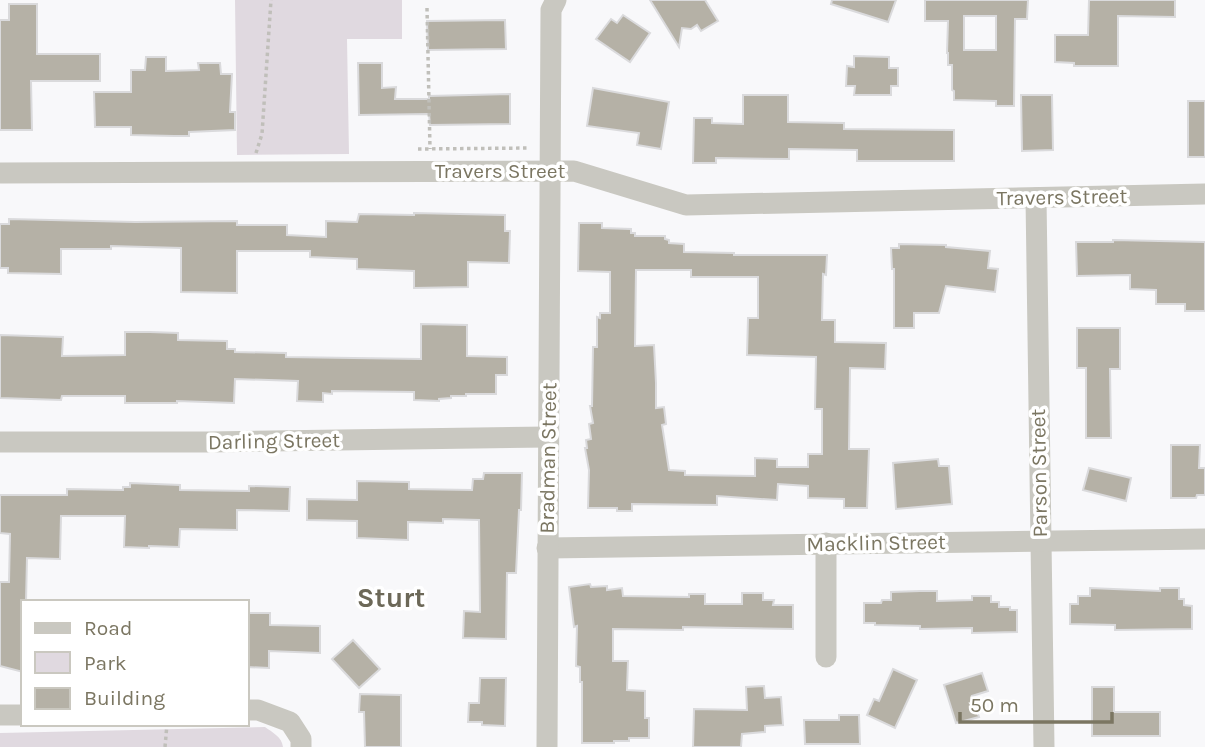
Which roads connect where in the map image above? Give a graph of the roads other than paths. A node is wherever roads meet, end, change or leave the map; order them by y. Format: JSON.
{"nodes":[{"id":1,"x":556,"y":0,"type":"edge"},
{"id":2,"x":550,"y":170,"type":"junction"},
{"id":3,"x":0,"y":173,"type":"edge"},
{"id":4,"x":1205,"y":194,"type":"edge"},
{"id":5,"x":1036,"y":198,"type":"junction"},
{"id":6,"x":548,"y":437,"type":"junction"},
{"id":7,"x":0,"y":442,"type":"edge"},
{"id":8,"x":1205,"y":539,"type":"edge"},
{"id":9,"x":1040,"y":541,"type":"junction"},
{"id":10,"x":826,"y":543,"type":"junction"},
{"id":11,"x":547,"y":548,"type":"junction"},
{"id":12,"x":826,"y":657,"type":"dead end"},
{"id":13,"x":248,"y":710,"type":"edge"},
{"id":14,"x":0,"y":715,"type":"edge"},
{"id":15,"x":21,"y":715,"type":"edge"},
{"id":16,"x":301,"y":747,"type":"edge"},
{"id":17,"x":547,"y":747,"type":"edge"},
{"id":18,"x":1044,"y":747,"type":"edge"}],
"edges":[{"from":1,"to":2,"type":"street","name":"Bradman Street"},
{"from":2,"to":3,"type":"street","name":"Travers Street"},
{"from":2,"to":5,"type":"street","name":"Travers Street"},
{"from":2,"to":6,"type":"street","name":"Bradman Street"},
{"from":4,"to":5,"type":"street","name":"Travers Street"},
{"from":5,"to":9,"type":"street","name":"Parson Street"},
{"from":6,"to":7,"type":"street","name":"Darling Street"},
{"from":6,"to":11,"type":"street","name":"Bradman Street"},
{"from":8,"to":9,"type":"street","name":"Macklin Street"},
{"from":9,"to":10,"type":"street","name":"Macklin Street"},
{"from":9,"to":18,"type":"street","name":"Parson Street"},
{"from":10,"to":11,"type":"street","name":"Macklin Street"},
{"from":10,"to":12,"type":"street"},
{"from":11,"to":17,"type":"street","name":"Bradman Street"},
{"from":13,"to":16,"type":"street"},
{"from":14,"to":15,"type":"street"}]}
